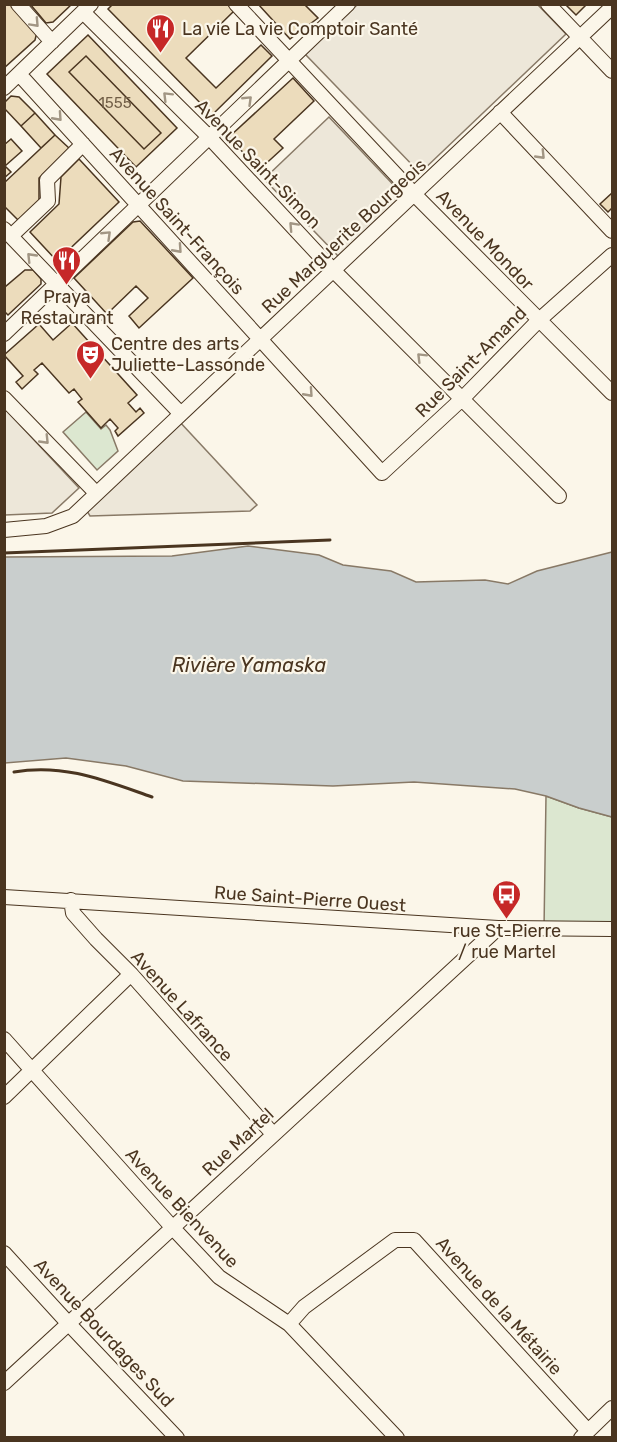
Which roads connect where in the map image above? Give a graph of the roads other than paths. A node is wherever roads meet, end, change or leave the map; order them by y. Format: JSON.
{"nodes":[{"id":1,"x":18,"y":4,"type":"edge"},
{"id":2,"x":236,"y":4,"type":"edge"},
{"id":3,"x":348,"y":4,"type":"edge"},
{"id":4,"x":548,"y":4,"type":"edge"},
{"id":5,"x":612,"y":7,"type":"edge"},
{"id":6,"x":87,"y":8,"type":"edge"},
{"id":7,"x":580,"y":37,"type":"junction"},
{"id":8,"x":52,"y":42,"type":"junction"},
{"id":9,"x":289,"y":61,"type":"junction"},
{"id":10,"x":612,"y":71,"type":"edge"},
{"id":11,"x":19,"y":74,"type":"junction"},
{"id":12,"x":4,"y":88,"type":"edge"},
{"id":13,"x":500,"y":112,"type":"junction"},
{"id":14,"x":209,"y":137,"type":"junction"},
{"id":15,"x":83,"y":144,"type":"junction"},
{"id":16,"x":414,"y":194,"type":"junction"},
{"id":17,"x":138,"y":206,"type":"junction"},
{"id":18,"x":612,"y":231,"type":"edge"},
{"id":19,"x":8,"y":233,"type":"edge"},
{"id":20,"x":612,"y":255,"type":"edge"},
{"id":21,"x":333,"y":269,"type":"junction"},
{"id":22,"x":57,"y":284,"type":"junction"},
{"id":23,"x":538,"y":321,"type":"junction"},
{"id":24,"x":4,"y":334,"type":"edge"},
{"id":25,"x":261,"y":340,"type":"junction"},
{"id":26,"x":612,"y":393,"type":"edge"},
{"id":27,"x":4,"y":398,"type":"edge"},
{"id":28,"x":463,"y":398,"type":"junction"},
{"id":29,"x":181,"y":414,"type":"junction"},
{"id":30,"x":382,"y":473,"type":"joint"},
{"id":31,"x":96,"y":493,"type":"junction"},
{"id":32,"x":559,"y":496,"type":"dead end"},
{"id":33,"x":4,"y":530,"type":"edge"},
{"id":34,"x":4,"y":897,"type":"edge"},
{"id":35,"x":70,"y":900,"type":"junction"},
{"id":36,"x":498,"y":928,"type":"junction"},
{"id":37,"x":612,"y":929,"type":"edge"},
{"id":38,"x":131,"y":974,"type":"junction"},
{"id":39,"x":4,"y":1039,"type":"edge"},
{"id":40,"x":34,"y":1070,"type":"junction"},
{"id":41,"x":4,"y":1096,"type":"edge"},
{"id":42,"x":273,"y":1134,"type":"junction"},
{"id":43,"x":172,"y":1227,"type":"junction"},
{"id":44,"x":4,"y":1253,"type":"edge"},
{"id":45,"x":68,"y":1323,"type":"junction"},
{"id":46,"x":289,"y":1324,"type":"junction"},
{"id":47,"x":4,"y":1383,"type":"edge"},
{"id":48,"x":612,"y":1408,"type":"edge"},
{"id":49,"x":584,"y":1434,"type":"edge"},
{"id":50,"x":177,"y":1437,"type":"edge"},
{"id":51,"x":397,"y":1437,"type":"edge"}],
"edges":[{"from":1,"to":8,"type":"street","one_way":true},
{"from":2,"to":9,"type":"street","name":"Avenue Mondor"},
{"from":3,"to":9,"type":"street"},
{"from":4,"to":7,"type":"street"},
{"from":5,"to":7,"type":"street","name":"Rue Marguerite Bourgeois"},
{"from":6,"to":8,"type":"street"},
{"from":14,"to":6,"type":"street","name":"Avenue Saint-Simon","one_way":true},
{"from":7,"to":10,"type":"street"},
{"from":7,"to":13,"type":"street","name":"Rue Marguerite Bourgeois"},
{"from":8,"to":11,"type":"street"},
{"from":14,"to":9,"type":"street","one_way":true},
{"from":9,"to":16,"type":"street","name":"Avenue Mondor"},
{"from":11,"to":12,"type":"street"},
{"from":11,"to":15,"type":"street","name":"Avenue Saint-François","one_way":true},
{"from":13,"to":16,"type":"street","name":"Rue Marguerite Bourgeois"},
{"from":13,"to":18,"type":"street","one_way":true},
{"from":14,"to":17,"type":"street"},
{"from":21,"to":14,"type":"street","name":"Avenue Saint-Simon","one_way":true},
{"from":15,"to":17,"type":"street","name":"Avenue Saint-François"},
{"from":15,"to":19,"type":"street"},
{"from":16,"to":21,"type":"street","name":"Rue Marguerite Bourgeois"},
{"from":16,"to":23,"type":"street","name":"Avenue Mondor"},
{"from":22,"to":17,"type":"street","one_way":true},
{"from":17,"to":25,"type":"street","name":"Avenue Saint-François","one_way":true},
{"from":22,"to":19,"type":"street","one_way":true},
{"from":20,"to":23,"type":"street","name":"Rue Saint-Amand"},
{"from":21,"to":25,"type":"street","name":"Rue Marguerite Bourgeois"},
{"from":28,"to":21,"type":"street","name":"Avenue Saint-Simon","one_way":true},
{"from":22,"to":24,"type":"street"},
{"from":22,"to":29,"type":"street"},
{"from":23,"to":26,"type":"street","name":"Avenue Mondor"},
{"from":23,"to":28,"type":"street","name":"Rue Saint-Amand"},
{"from":25,"to":29,"type":"street","name":"Rue Marguerite Bourgeois"},
{"from":25,"to":30,"type":"street","name":"Avenue Saint-François","one_way":true},
{"from":27,"to":31,"type":"street","one_way":true},
{"from":28,"to":30,"type":"street","name":"Rue Saint-Amand"},
{"from":28,"to":32,"type":"street","name":"Avenue Saint-Simon"},
{"from":29,"to":31,"type":"street","name":"Rue Marguerite Bourgeois"},
{"from":31,"to":33,"type":"street","name":"Rue Marguerite Bourgeois"},
{"from":34,"to":35,"type":"street","name":"Rue Saint-Pierre Ouest"},
{"from":35,"to":36,"type":"street","name":"Rue Saint-Pierre Ouest"},
{"from":35,"to":38,"type":"street","name":"Avenue Lafrance"},
{"from":36,"to":37,"type":"street","name":"Rue Saint-Pierre Ouest"},
{"from":36,"to":42,"type":"street","name":"Rue Martel"},
{"from":38,"to":40,"type":"street"},
{"from":38,"to":42,"type":"street","name":"Avenue Lafrance"},
{"from":39,"to":40,"type":"street","name":"Avenue Bienvenue"},
{"from":40,"to":41,"type":"street"},
{"from":40,"to":43,"type":"street","name":"Avenue Bienvenue"},
{"from":42,"to":43,"type":"street","name":"Rue Martel"},
{"from":43,"to":45,"type":"street","name":"Rue Martel"},
{"from":43,"to":46,"type":"street","name":"Avenue Bienvenue"},
{"from":44,"to":45,"type":"street","name":"Avenue Bourdages Sud"},
{"from":45,"to":47,"type":"street","name":"Rue Martel"},
{"from":45,"to":50,"type":"street","name":"Avenue Bourdages Sud"},
{"from":46,"to":49,"type":"street","name":"Avenue de la Métairie"},
{"from":46,"to":51,"type":"street","name":"Avenue Bienvenue"},
{"from":48,"to":49,"type":"street"}]}
